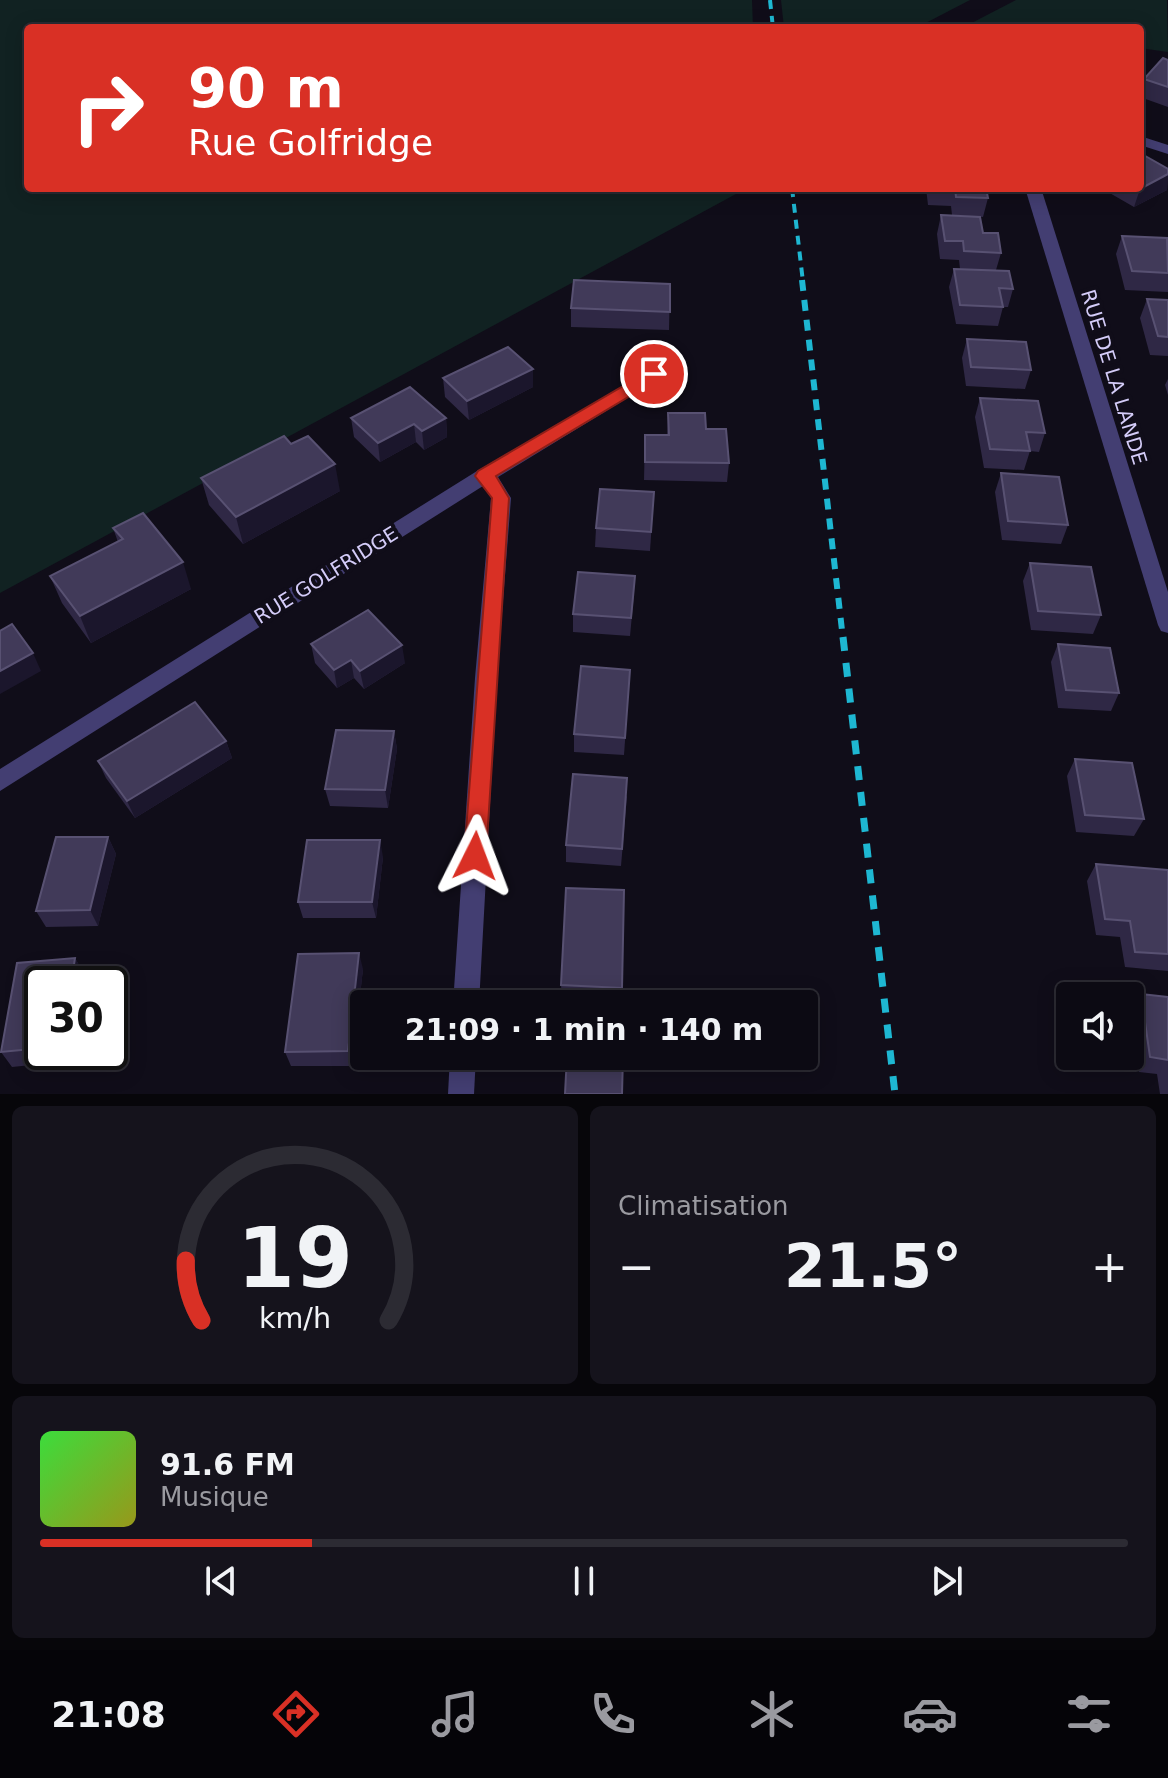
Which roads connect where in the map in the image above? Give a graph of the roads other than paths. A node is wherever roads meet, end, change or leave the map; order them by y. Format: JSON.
{"nodes":[{"id":1,"x":1144,"y":141,"type":"edge"},
{"id":2,"x":1168,"y":150,"type":"edge"},
{"id":3,"x":1034,"y":192,"type":"edge"},
{"id":4,"x":654,"y":374,"type":"dead end"},
{"id":5,"x":484,"y":476,"type":"junction"},
{"id":6,"x":1168,"y":625,"type":"edge"},
{"id":7,"x":0,"y":781,"type":"edge"},
{"id":8,"x":467,"y":990,"type":"edge"},
{"id":9,"x":462,"y":1070,"type":"edge"},
{"id":10,"x":461,"y":1094,"type":"edge"}],
"edges":[{"from":1,"to":2,"type":"street"},
{"from":3,"to":6,"type":"street","name":"RUE DE LA LANDE"},
{"from":4,"to":5,"type":"street","name":"RUE GOLFRIDGE"},
{"from":5,"to":7,"type":"street","name":"RUE GOLFRIDGE"},
{"from":5,"to":8,"type":"street"},
{"from":9,"to":10,"type":"street"}]}
